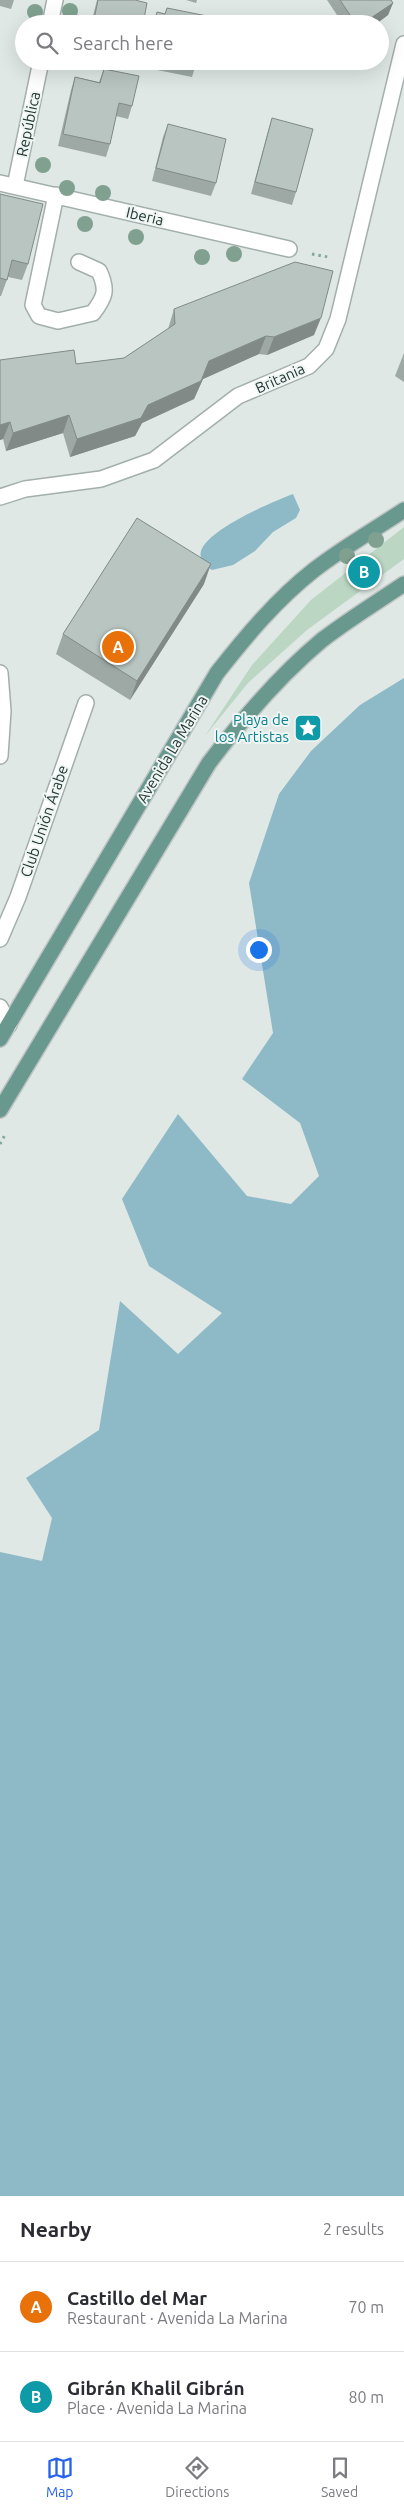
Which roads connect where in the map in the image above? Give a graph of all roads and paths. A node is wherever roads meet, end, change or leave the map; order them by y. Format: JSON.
{"nodes":[{"id":1,"x":55,"y":0,"type":"edge"},
{"id":2,"x":52,"y":15,"type":"edge"},
{"id":3,"x":404,"y":44,"type":"edge"},
{"id":4,"x":39,"y":70,"type":"edge"},
{"id":5,"x":7,"y":184,"type":"edge"},
{"id":6,"x":56,"y":195,"type":"junction"},
{"id":7,"x":289,"y":249,"type":"joint"},
{"id":8,"x":79,"y":262,"type":"dead end"},
{"id":9,"x":351,"y":262,"type":"junction"},
{"id":10,"x":0,"y":497,"type":"edge"},
{"id":11,"x":404,"y":510,"type":"edge"},
{"id":12,"x":404,"y":584,"type":"edge"},
{"id":13,"x":0,"y":673,"type":"edge"},
{"id":14,"x":86,"y":703,"type":"dead end"},
{"id":15,"x":0,"y":756,"type":"edge"},
{"id":16,"x":0,"y":939,"type":"edge"},
{"id":17,"x":0,"y":1007,"type":"edge"},
{"id":18,"x":8,"y":1025,"type":"junction"},
{"id":19,"x":0,"y":1039,"type":"edge"},
{"id":20,"x":0,"y":1110,"type":"edge"}],
"edges":[{"from":1,"to":2,"type":"street"},
{"from":3,"to":9,"type":"street","name":"Britania"},
{"from":4,"to":5,"type":"street","name":"República"},
{"from":5,"to":6,"type":"street","name":"Iberia"},
{"from":6,"to":7,"type":"street","name":"Iberia"},
{"from":6,"to":8,"type":"street"},
{"from":7,"to":9,"type":"path"},
{"from":9,"to":10,"type":"street","name":"Britania"},
{"from":11,"to":18,"type":"main road","name":"Avenida La Marina"},
{"from":12,"to":20,"type":"main road"},
{"from":13,"to":15,"type":"street"},
{"from":14,"to":16,"type":"street","name":"Club Unión Árabe"},
{"from":17,"to":18,"type":"street"},
{"from":18,"to":19,"type":"main road","name":"Avenida La Marina"}]}
